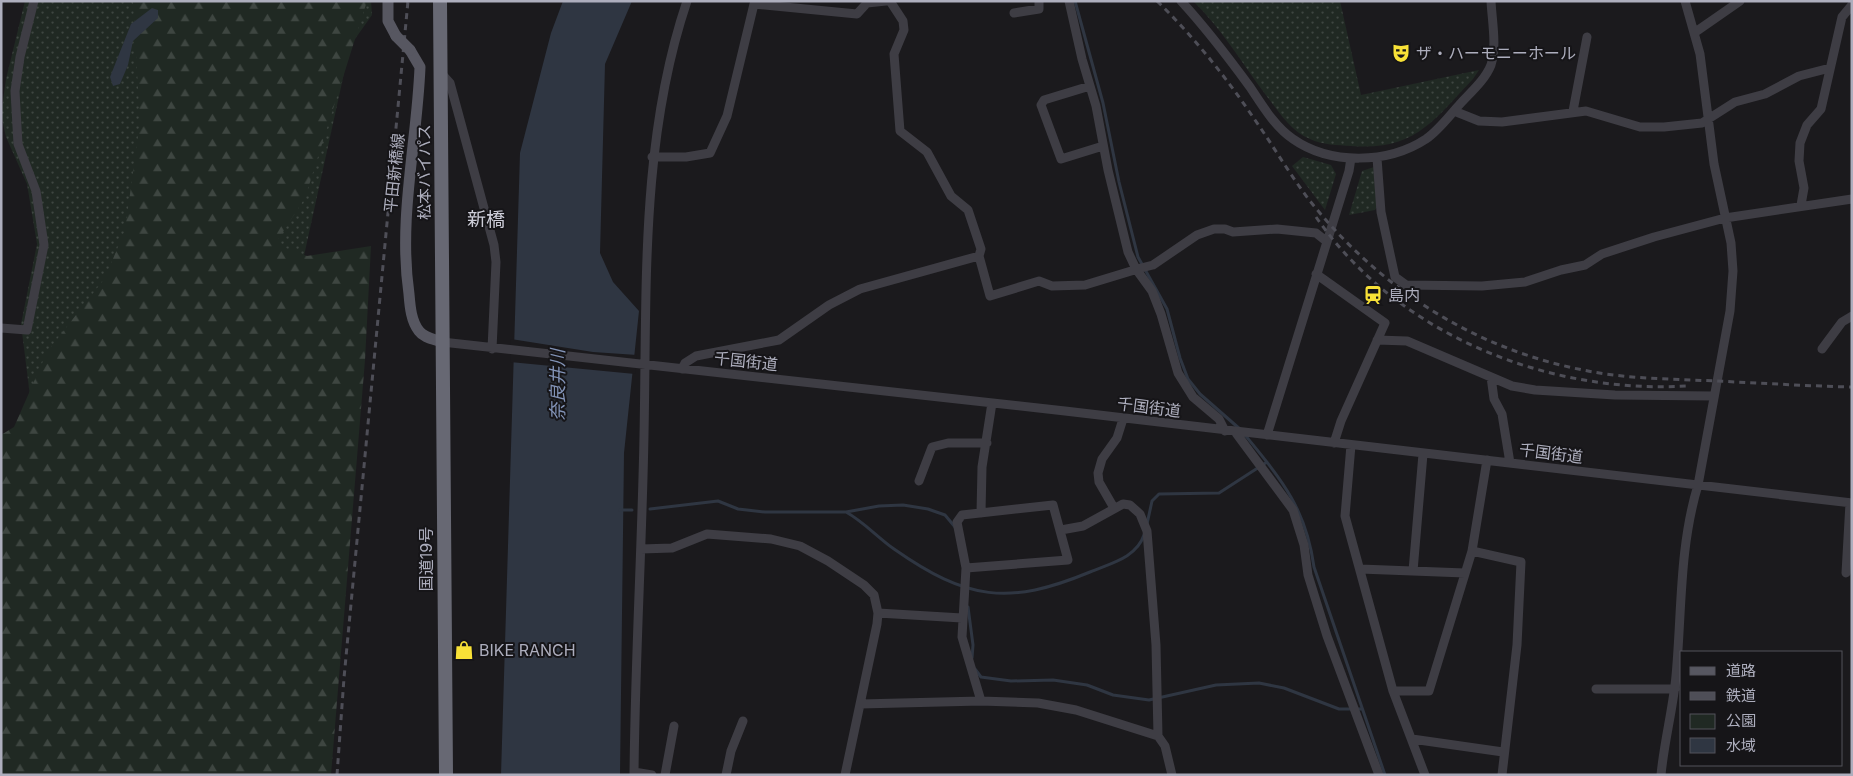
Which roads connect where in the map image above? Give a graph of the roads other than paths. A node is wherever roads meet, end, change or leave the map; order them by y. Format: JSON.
{"nodes":[{"id":1,"x":34,"y":1,"type":"edge"},
{"id":2,"x":388,"y":1,"type":"edge"},
{"id":3,"x":440,"y":1,"type":"edge"},
{"id":4,"x":687,"y":1,"type":"edge"},
{"id":5,"x":888,"y":1,"type":"edge"},
{"id":6,"x":1039,"y":1,"type":"edge"},
{"id":7,"x":1069,"y":1,"type":"edge"},
{"id":8,"x":1181,"y":1,"type":"edge"},
{"id":9,"x":1491,"y":1,"type":"edge"},
{"id":10,"x":1685,"y":1,"type":"edge"},
{"id":11,"x":1740,"y":1,"type":"edge"},
{"id":12,"x":1852,"y":5,"type":"edge"},
{"id":13,"x":1014,"y":13,"type":"dead end"},
{"id":14,"x":1694,"y":33,"type":"junction"},
{"id":15,"x":1586,"y":37,"type":"dead end"},
{"id":16,"x":1830,"y":68,"type":"junction"},
{"id":17,"x":441,"y":73,"type":"junction"},
{"id":18,"x":1090,"y":86,"type":"junction"},
{"id":19,"x":441,"y":110,"type":"junction"},
{"id":20,"x":1454,"y":111,"type":"junction"},
{"id":21,"x":1573,"y":111,"type":"junction"},
{"id":22,"x":459,"y":115,"type":"junction"},
{"id":23,"x":1709,"y":118,"type":"junction"},
{"id":24,"x":1103,"y":146,"type":"junction"},
{"id":25,"x":652,"y":157,"type":"junction"},
{"id":26,"x":1351,"y":158,"type":"junction"},
{"id":27,"x":1377,"y":158,"type":"junction"},
{"id":28,"x":1852,"y":199,"type":"edge"},
{"id":29,"x":1801,"y":205,"type":"junction"},
{"id":30,"x":1725,"y":218,"type":"junction"},
{"id":31,"x":1326,"y":241,"type":"junction"},
{"id":32,"x":979,"y":256,"type":"junction"},
{"id":33,"x":1142,"y":268,"type":"junction"},
{"id":34,"x":1316,"y":274,"type":"junction"},
{"id":35,"x":1852,"y":316,"type":"edge"},
{"id":36,"x":1,"y":328,"type":"edge"},
{"id":37,"x":1377,"y":340,"type":"junction"},
{"id":38,"x":442,"y":342,"type":"junction"},
{"id":39,"x":1822,"y":348,"type":"dead end"},
{"id":40,"x":495,"y":349,"type":"junction"},
{"id":41,"x":641,"y":365,"type":"junction"},
{"id":42,"x":682,"y":369,"type":"junction"},
{"id":43,"x":1491,"y":377,"type":"junction"},
{"id":44,"x":1714,"y":396,"type":"junction"},
{"id":45,"x":992,"y":404,"type":"junction"},
{"id":46,"x":1123,"y":419,"type":"junction"},
{"id":47,"x":1225,"y":431,"type":"junction"},
{"id":48,"x":1241,"y":433,"type":"junction"},
{"id":49,"x":1267,"y":435,"type":"junction"},
{"id":50,"x":987,"y":443,"type":"junction"},
{"id":51,"x":1334,"y":443,"type":"junction"},
{"id":52,"x":1351,"y":445,"type":"junction"},
{"id":53,"x":1422,"y":454,"type":"junction"},
{"id":54,"x":1487,"y":460,"type":"junction"},
{"id":55,"x":1510,"y":464,"type":"junction"},
{"id":56,"x":919,"y":481,"type":"dead end"},
{"id":57,"x":1698,"y":486,"type":"junction"},
{"id":58,"x":1851,"y":503,"type":"edge"},
{"id":59,"x":1114,"y":508,"type":"junction"},
{"id":60,"x":981,"y":513,"type":"junction"},
{"id":61,"x":1061,"y":530,"type":"junction"},
{"id":62,"x":641,"y":549,"type":"junction"},
{"id":63,"x":1849,"y":550,"type":"edge"},
{"id":64,"x":1472,"y":552,"type":"junction"},
{"id":65,"x":966,"y":568,"type":"junction"},
{"id":66,"x":1360,"y":569,"type":"junction"},
{"id":67,"x":1413,"y":571,"type":"junction"},
{"id":68,"x":1464,"y":573,"type":"junction"},
{"id":69,"x":1846,"y":573,"type":"dead end"},
{"id":70,"x":878,"y":613,"type":"junction"},
{"id":71,"x":962,"y":618,"type":"junction"},
{"id":72,"x":1596,"y":689,"type":"dead end"},
{"id":73,"x":1675,"y":689,"type":"junction"},
{"id":74,"x":1393,"y":691,"type":"junction"},
{"id":75,"x":981,"y":701,"type":"junction"},
{"id":76,"x":860,"y":704,"type":"junction"},
{"id":77,"x":742,"y":721,"type":"dead end"},
{"id":78,"x":674,"y":726,"type":"dead end"},
{"id":79,"x":1158,"y":736,"type":"junction"},
{"id":80,"x":1412,"y":739,"type":"junction"},
{"id":81,"x":1503,"y":752,"type":"junction"},
{"id":82,"x":634,"y":773,"type":"edge"},
{"id":83,"x":446,"y":775,"type":"edge"},
{"id":84,"x":652,"y":775,"type":"edge"},
{"id":85,"x":665,"y":775,"type":"edge"},
{"id":86,"x":726,"y":775,"type":"edge"},
{"id":87,"x":844,"y":775,"type":"edge"},
{"id":88,"x":1172,"y":775,"type":"edge"},
{"id":89,"x":1379,"y":775,"type":"edge"},
{"id":90,"x":1425,"y":775,"type":"edge"},
{"id":91,"x":1502,"y":775,"type":"edge"},
{"id":92,"x":1661,"y":775,"type":"edge"}],
"edges":[{"from":1,"to":36,"type":"street"},
{"from":2,"to":38,"type":"main road","name":"平田新橋線","bridge":true},
{"from":3,"to":17,"type":"highway","name":"松本バイパス"},
{"from":4,"to":25,"type":"street"},
{"from":5,"to":25,"type":"street"},
{"from":5,"to":32,"type":"street"},
{"from":6,"to":13,"type":"street"},
{"from":7,"to":18,"type":"street"},
{"from":8,"to":26,"type":"street"},
{"from":9,"to":20,"type":"street"},
{"from":10,"to":14,"type":"street"},
{"from":11,"to":14,"type":"street"},
{"from":12,"to":16,"type":"street"},
{"from":14,"to":23,"type":"street"},
{"from":15,"to":21,"type":"street"},
{"from":16,"to":23,"type":"street"},
{"from":16,"to":29,"type":"street"},
{"from":17,"to":19,"type":"highway","name":"松本バイパス"},
{"from":17,"to":22,"type":"street"},
{"from":18,"to":24,"type":"street"},
{"from":18,"to":24,"type":"street"},
{"from":19,"to":22,"type":"street"},
{"from":19,"to":38,"type":"highway","name":"松本バイパス"},
{"from":20,"to":21,"type":"street"},
{"from":20,"to":27,"type":"street"},
{"from":21,"to":23,"type":"street"},
{"from":22,"to":40,"type":"street"},
{"from":23,"to":30,"type":"street"},
{"from":24,"to":33,"type":"street"},
{"from":25,"to":41,"type":"street"},
{"from":26,"to":27,"type":"street"},
{"from":26,"to":31,"type":"street"},
{"from":27,"to":30,"type":"street"},
{"from":28,"to":29,"type":"street"},
{"from":29,"to":30,"type":"street"},
{"from":30,"to":44,"type":"street"},
{"from":31,"to":33,"type":"street"},
{"from":31,"to":34,"type":"street"},
{"from":32,"to":33,"type":"street"},
{"from":32,"to":42,"type":"street"},
{"from":33,"to":47,"type":"street"},
{"from":34,"to":37,"type":"street"},
{"from":34,"to":49,"type":"street"},
{"from":35,"to":39,"type":"street"},
{"from":37,"to":43,"type":"street"},
{"from":37,"to":51,"type":"street"},
{"from":38,"to":40,"type":"street","name":"千国街道"},
{"from":38,"to":83,"type":"highway","name":"国道19号"},
{"from":40,"to":41,"type":"street","name":"千国街道"},
{"from":41,"to":42,"type":"street","name":"千国街道"},
{"from":41,"to":62,"type":"street"},
{"from":42,"to":45,"type":"street","name":"千国街道"},
{"from":43,"to":44,"type":"street"},
{"from":43,"to":55,"type":"street"},
{"from":44,"to":57,"type":"street"},
{"from":45,"to":46,"type":"street","name":"千国街道"},
{"from":45,"to":50,"type":"street"},
{"from":46,"to":47,"type":"street","name":"千国街道"},
{"from":46,"to":59,"type":"street"},
{"from":47,"to":48,"type":"street","name":"千国街道"},
{"from":48,"to":49,"type":"street","name":"千国街道"},
{"from":48,"to":89,"type":"street"},
{"from":49,"to":51,"type":"street","name":"千国街道"},
{"from":50,"to":56,"type":"street"},
{"from":50,"to":60,"type":"street"},
{"from":51,"to":52,"type":"street","name":"千国街道"},
{"from":52,"to":53,"type":"street","name":"千国街道"},
{"from":52,"to":66,"type":"street"},
{"from":53,"to":54,"type":"street","name":"千国街道"},
{"from":53,"to":67,"type":"street"},
{"from":54,"to":55,"type":"street","name":"千国街道"},
{"from":54,"to":64,"type":"street"},
{"from":55,"to":57,"type":"street","name":"千国街道"},
{"from":57,"to":58,"type":"street","name":"千国街道"},
{"from":57,"to":73,"type":"street"},
{"from":58,"to":63,"type":"street"},
{"from":59,"to":61,"type":"street"},
{"from":59,"to":79,"type":"street"},
{"from":60,"to":61,"type":"street"},
{"from":60,"to":65,"type":"street"},
{"from":61,"to":65,"type":"street"},
{"from":62,"to":70,"type":"street"},
{"from":62,"to":82,"type":"street"},
{"from":63,"to":69,"type":"street"},
{"from":64,"to":68,"type":"street"},
{"from":64,"to":81,"type":"street"},
{"from":65,"to":71,"type":"street"},
{"from":66,"to":67,"type":"street"},
{"from":66,"to":74,"type":"street"},
{"from":67,"to":68,"type":"street"},
{"from":68,"to":74,"type":"street"},
{"from":70,"to":71,"type":"street"},
{"from":70,"to":76,"type":"street"},
{"from":71,"to":75,"type":"street"},
{"from":72,"to":73,"type":"street"},
{"from":73,"to":92,"type":"street"},
{"from":74,"to":80,"type":"street"},
{"from":75,"to":76,"type":"street"},
{"from":75,"to":79,"type":"street"},
{"from":76,"to":87,"type":"street"},
{"from":77,"to":86,"type":"street"},
{"from":78,"to":85,"type":"street"},
{"from":79,"to":88,"type":"street"},
{"from":80,"to":81,"type":"street"},
{"from":80,"to":90,"type":"street"},
{"from":81,"to":91,"type":"street"},
{"from":82,"to":84,"type":"street"}]}
